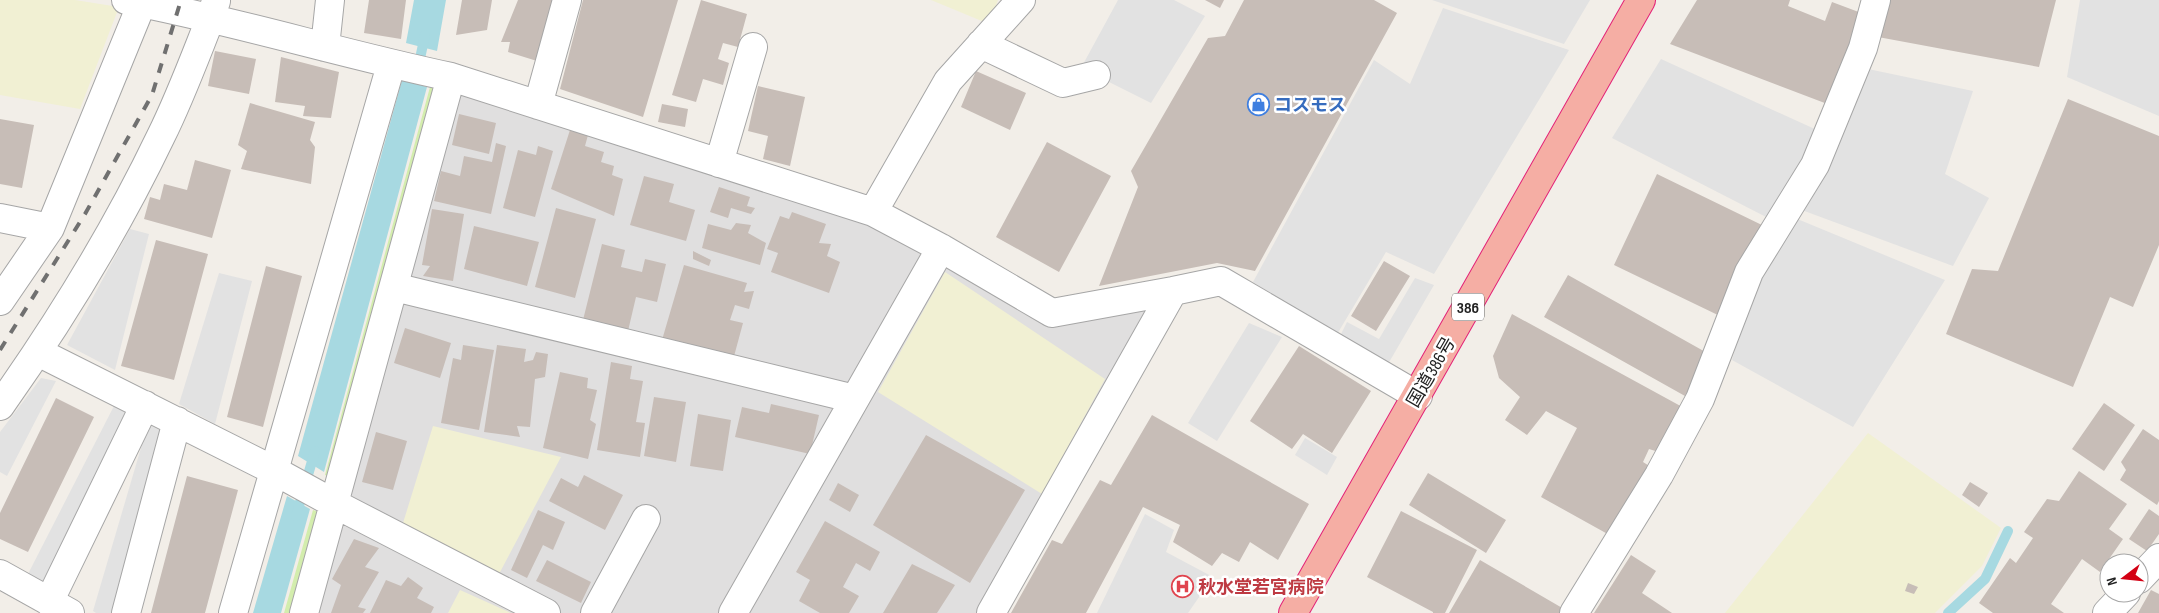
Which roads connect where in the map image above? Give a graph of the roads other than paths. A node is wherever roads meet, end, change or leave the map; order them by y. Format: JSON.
{"nodes":[{"id":1,"x":330,"y":0,"type":"edge"},
{"id":2,"x":567,"y":0,"type":"edge"},
{"id":3,"x":1021,"y":0,"type":"edge"},
{"id":4,"x":1641,"y":0,"type":"edge"},
{"id":5,"x":1876,"y":0,"type":"edge"},
{"id":6,"x":134,"y":2,"type":"edge"},
{"id":7,"x":214,"y":9,"type":"edge"},
{"id":8,"x":981,"y":44,"type":"junction"},
{"id":9,"x":324,"y":47,"type":"junction"},
{"id":10,"x":753,"y":47,"type":"dead end"},
{"id":11,"x":391,"y":64,"type":"junction"},
{"id":12,"x":1096,"y":75,"type":"dead end"},
{"id":13,"x":451,"y":77,"type":"junction"},
{"id":14,"x":538,"y":105,"type":"junction"},
{"id":15,"x":718,"y":163,"type":"junction"},
{"id":16,"x":873,"y":212,"type":"junction"},
{"id":17,"x":0,"y":218,"type":"edge"},
{"id":18,"x":50,"y":228,"type":"junction"},
{"id":19,"x":941,"y":248,"type":"junction"},
{"id":20,"x":394,"y":287,"type":"junction"},
{"id":21,"x":1173,"y":291,"type":"junction"},
{"id":22,"x":0,"y":301,"type":"edge"},
{"id":23,"x":38,"y":352,"type":"junction"},
{"id":24,"x":1418,"y":396,"type":"junction"},
{"id":25,"x":855,"y":399,"type":"junction"},
{"id":26,"x":144,"y":405,"type":"junction"},
{"id":27,"x":0,"y":406,"type":"edge"},
{"id":28,"x":177,"y":421,"type":"junction"},
{"id":29,"x":273,"y":470,"type":"junction"},
{"id":30,"x":334,"y":504,"type":"junction"},
{"id":31,"x":646,"y":519,"type":"dead end"},
{"id":32,"x":2159,"y":558,"type":"edge"},
{"id":33,"x":2149,"y":568,"type":"edge"},
{"id":34,"x":0,"y":574,"type":"edge"},
{"id":35,"x":2116,"y":603,"type":"edge"},
{"id":36,"x":60,"y":607,"type":"edge"},
{"id":37,"x":126,"y":613,"type":"edge"},
{"id":38,"x":233,"y":613,"type":"edge"},
{"id":39,"x":304,"y":613,"type":"edge"},
{"id":40,"x":546,"y":613,"type":"edge"},
{"id":41,"x":595,"y":613,"type":"edge"},
{"id":42,"x":733,"y":613,"type":"edge"},
{"id":43,"x":991,"y":613,"type":"edge"},
{"id":44,"x":1293,"y":613,"type":"edge"},
{"id":45,"x":1574,"y":613,"type":"edge"},
{"id":46,"x":2107,"y":613,"type":"edge"}],
"edges":[{"from":1,"to":9,"type":"street"},
{"from":2,"to":14,"type":"street"},
{"from":3,"to":8,"type":"street"},
{"from":4,"to":24,"type":"highway","name":"国道386号","number":"386"},
{"from":5,"to":45,"type":"street"},
{"from":6,"to":7,"type":"street"},
{"from":6,"to":18,"type":"street"},
{"from":7,"to":9,"type":"street"},
{"from":7,"to":23,"type":"street"},
{"from":8,"to":12,"type":"street"},
{"from":8,"to":16,"type":"street"},
{"from":9,"to":11,"type":"street"},
{"from":10,"to":15,"type":"street"},
{"from":11,"to":13,"type":"street"},
{"from":11,"to":29,"type":"street"},
{"from":13,"to":14,"type":"street"},
{"from":13,"to":20,"type":"street"},
{"from":14,"to":15,"type":"street"},
{"from":15,"to":16,"type":"street"},
{"from":16,"to":19,"type":"street"},
{"from":17,"to":18,"type":"street"},
{"from":18,"to":22,"type":"street"},
{"from":19,"to":21,"type":"street"},
{"from":19,"to":25,"type":"street"},
{"from":20,"to":25,"type":"street"},
{"from":20,"to":30,"type":"street"},
{"from":21,"to":24,"type":"street"},
{"from":21,"to":43,"type":"street"},
{"from":23,"to":26,"type":"street"},
{"from":23,"to":27,"type":"street"},
{"from":24,"to":44,"type":"highway","name":"国道386号","number":"386"},
{"from":25,"to":42,"type":"street"},
{"from":26,"to":28,"type":"street"},
{"from":26,"to":36,"type":"street"},
{"from":28,"to":29,"type":"street"},
{"from":28,"to":37,"type":"street"},
{"from":29,"to":30,"type":"street"},
{"from":29,"to":38,"type":"street"},
{"from":30,"to":39,"type":"street"},
{"from":30,"to":40,"type":"street"},
{"from":31,"to":41,"type":"street"},
{"from":32,"to":33,"type":"street"},
{"from":34,"to":36,"type":"street"},
{"from":35,"to":46,"type":"street"}]}
